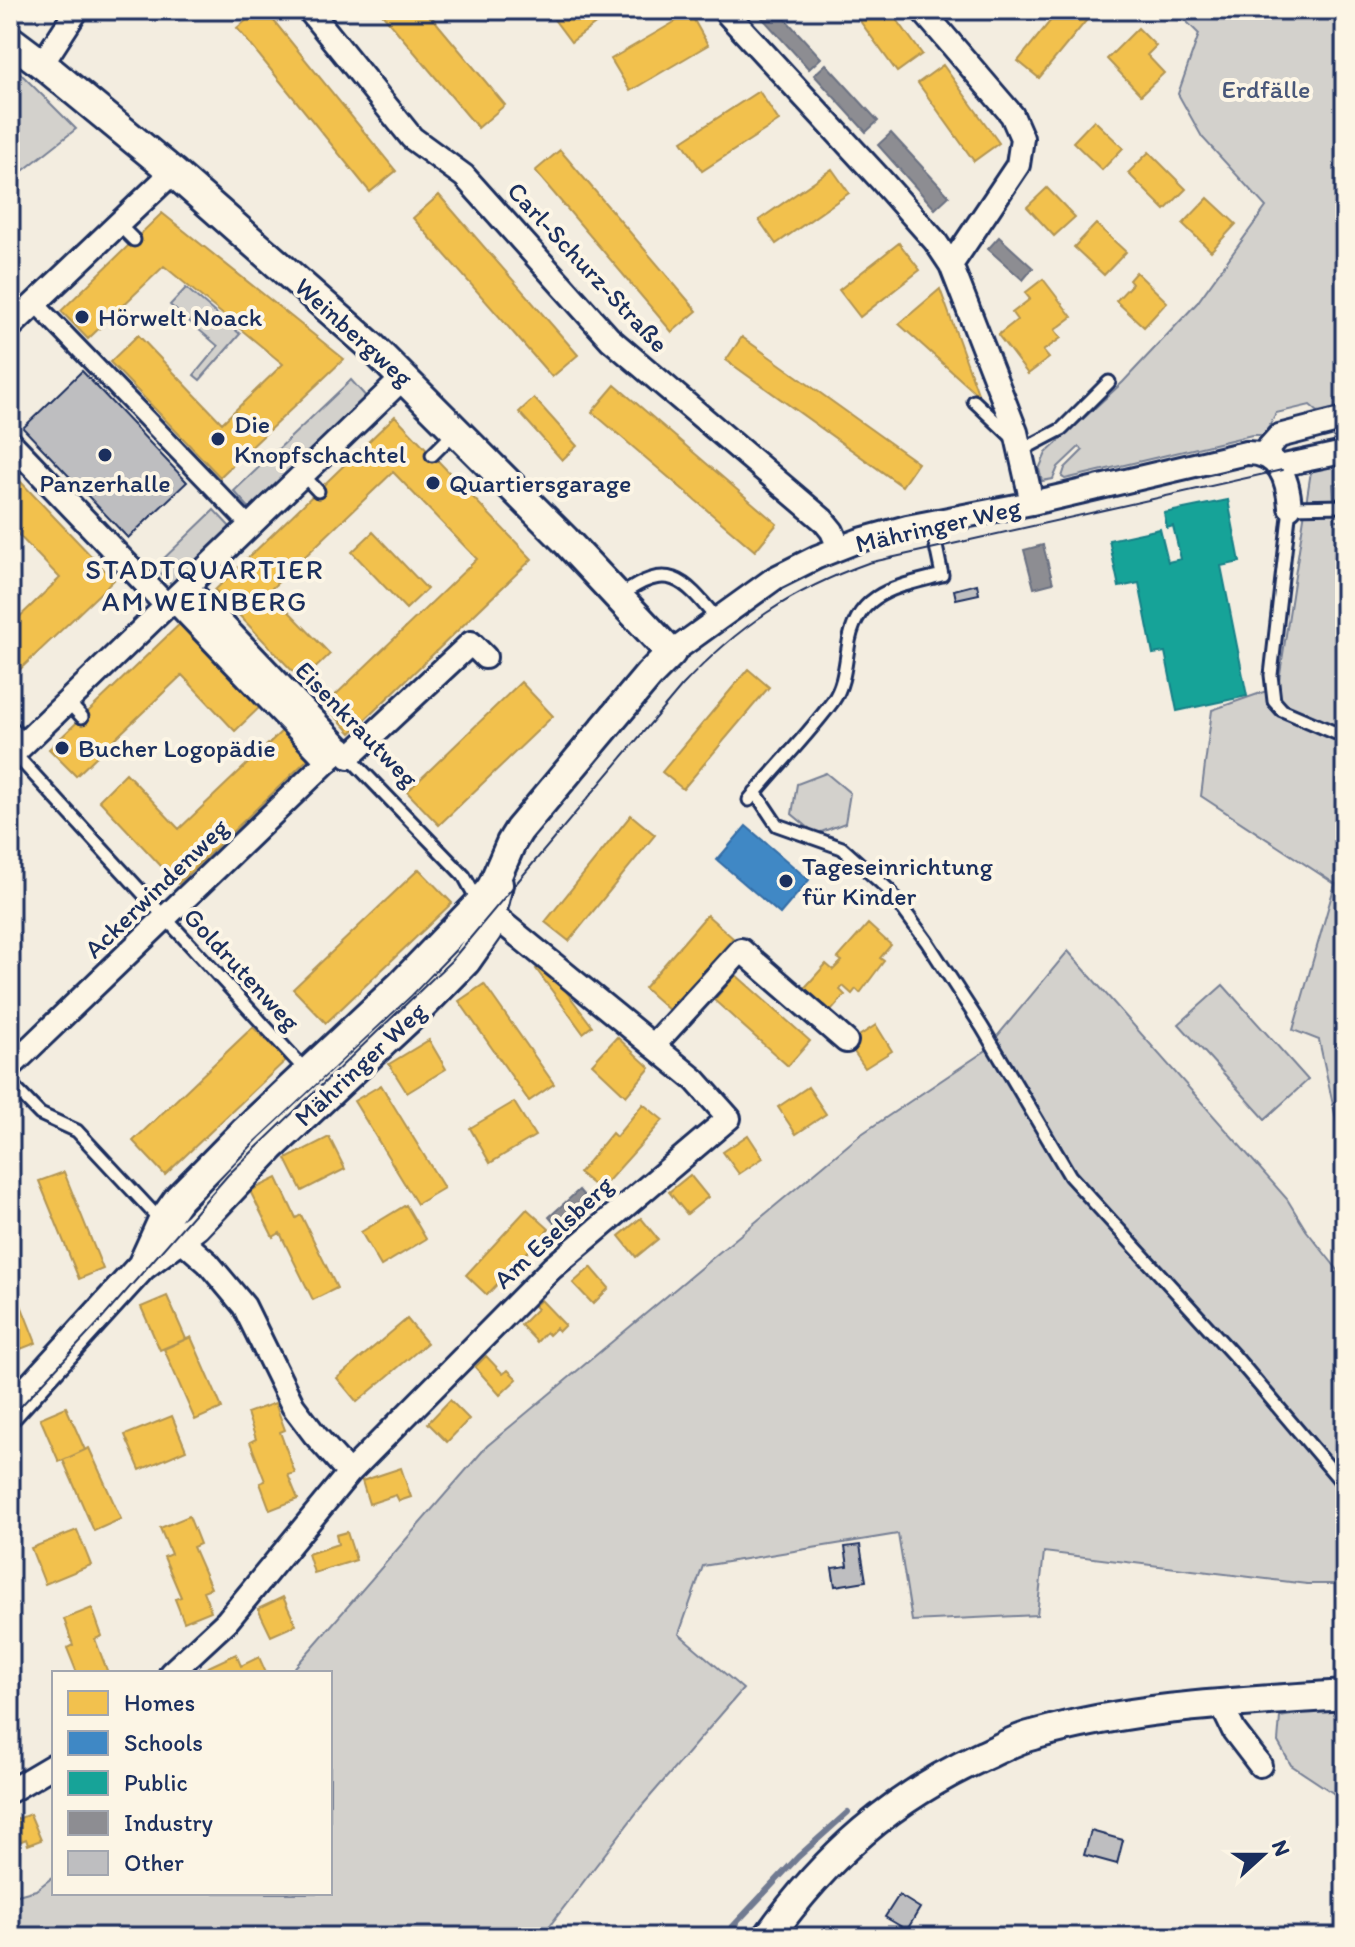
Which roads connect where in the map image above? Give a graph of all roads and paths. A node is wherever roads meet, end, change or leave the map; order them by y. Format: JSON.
{"nodes":[{"id":1,"x":77,"y":10,"type":"edge"},
{"id":2,"x":309,"y":10,"type":"edge"},
{"id":3,"x":724,"y":10,"type":"edge"},
{"id":4,"x":922,"y":10,"type":"edge"},
{"id":5,"x":10,"y":40,"type":"edge"},
{"id":6,"x":42,"y":64,"type":"junction"},
{"id":7,"x":173,"y":172,"type":"junction"},
{"id":8,"x":951,"y":265,"type":"junction"},
{"id":9,"x":35,"y":303,"type":"junction"},
{"id":10,"x":10,"y":327,"type":"edge"},
{"id":11,"x":404,"y":377,"type":"junction"},
{"id":12,"x":1109,"y":382,"type":"dead end"},
{"id":13,"x":974,"y":401,"type":"dead end"},
{"id":14,"x":1345,"y":419,"type":"edge"},
{"id":15,"x":457,"y":430,"type":"junction"},
{"id":16,"x":10,"y":442,"type":"edge"},
{"id":17,"x":1021,"y":447,"type":"junction"},
{"id":18,"x":1345,"y":447,"type":"edge"},
{"id":19,"x":432,"y":455,"type":"dead end"},
{"id":20,"x":1345,"y":457,"type":"edge"},
{"id":21,"x":1274,"y":462,"type":"junction"},
{"id":22,"x":1032,"y":503,"type":"junction"},
{"id":23,"x":1345,"y":506,"type":"edge"},
{"id":24,"x":1290,"y":507,"type":"junction"},
{"id":25,"x":931,"y":522,"type":"junction"},
{"id":26,"x":250,"y":526,"type":"junction"},
{"id":27,"x":839,"y":548,"type":"junction"},
{"id":28,"x":619,"y":596,"type":"junction"},
{"id":29,"x":176,"y":598,"type":"junction"},
{"id":30,"x":716,"y":618,"type":"junction"},
{"id":31,"x":671,"y":653,"type":"junction"},
{"id":32,"x":485,"y":657,"type":"dead end"},
{"id":33,"x":1345,"y":737,"type":"edge"},
{"id":34,"x":15,"y":744,"type":"edge"},
{"id":35,"x":340,"y":755,"type":"junction"},
{"id":36,"x":486,"y":909,"type":"junction"},
{"id":37,"x":165,"y":918,"type":"junction"},
{"id":38,"x":846,"y":1041,"type":"dead end"},
{"id":39,"x":653,"y":1046,"type":"junction"},
{"id":40,"x":10,"y":1067,"type":"edge"},
{"id":41,"x":308,"y":1072,"type":"junction"},
{"id":42,"x":10,"y":1083,"type":"edge"},
{"id":43,"x":171,"y":1230,"type":"junction"},
{"id":44,"x":10,"y":1411,"type":"edge"},
{"id":45,"x":349,"y":1473,"type":"junction"},
{"id":46,"x":1345,"y":1486,"type":"edge"},
{"id":47,"x":173,"y":1671,"type":"edge"},
{"id":48,"x":1345,"y":1695,"type":"edge"},
{"id":49,"x":1221,"y":1704,"type":"junction"},
{"id":50,"x":1260,"y":1765,"type":"dead end"},
{"id":51,"x":52,"y":1766,"type":"edge"},
{"id":52,"x":10,"y":1791,"type":"edge"},
{"id":53,"x":768,"y":1937,"type":"edge"}],
"edges":[{"from":1,"to":6,"type":"street"},
{"from":2,"to":27,"type":"street","name":"Carl-Schurz-Straße"},
{"from":3,"to":8,"type":"street"},
{"from":4,"to":8,"type":"street"},
{"from":5,"to":6,"type":"street","name":"Weinbergweg"},
{"from":6,"to":7,"type":"street","name":"Weinbergweg"},
{"from":7,"to":9,"type":"street"},
{"from":7,"to":11,"type":"street","name":"Weinbergweg"},
{"from":8,"to":17,"type":"street"},
{"from":9,"to":10,"type":"street"},
{"from":9,"to":26,"type":"street"},
{"from":11,"to":15,"type":"street","name":"Weinbergweg"},
{"from":11,"to":26,"type":"street"},
{"from":12,"to":17,"type":"lane"},
{"from":13,"to":17,"type":"lane"},
{"from":14,"to":21,"type":"street"},
{"from":15,"to":19,"type":"lane"},
{"from":15,"to":28,"type":"street","name":"Weinbergweg"},
{"from":16,"to":29,"type":"street","name":"Eisenkrautweg"},
{"from":17,"to":22,"type":"street"},
{"from":18,"to":21,"type":"lane"},
{"from":20,"to":21,"type":"lane"},
{"from":21,"to":22,"type":"street","name":"Mähringer Weg"},
{"from":21,"to":24,"type":"street"},
{"from":22,"to":25,"type":"street","name":"Mähringer Weg"},
{"from":23,"to":24,"type":"lane"},
{"from":24,"to":33,"type":"lane"},
{"from":25,"to":27,"type":"street","name":"Mähringer Weg"},
{"from":25,"to":46,"type":"lane"},
{"from":26,"to":29,"type":"street"},
{"from":27,"to":30,"type":"street","name":"Mähringer Weg"},
{"from":28,"to":30,"type":"lane"},
{"from":28,"to":31,"type":"street","name":"Weinbergweg"},
{"from":29,"to":34,"type":"street"},
{"from":29,"to":35,"type":"street","name":"Eisenkrautweg"},
{"from":30,"to":31,"type":"street","name":"Mähringer Weg"},
{"from":31,"to":36,"type":"street","name":"Mähringer Weg"},
{"from":32,"to":35,"type":"street","name":"Ackerwindenweg"},
{"from":34,"to":37,"type":"lane","name":"Goldrutenweg"},
{"from":35,"to":36,"type":"lane","name":"Eisenkrautweg"},
{"from":35,"to":37,"type":"street","name":"Ackerwindenweg"},
{"from":36,"to":39,"type":"street","name":"Am Eselsberg"},
{"from":36,"to":41,"type":"street","name":"Mähringer Weg"},
{"from":36,"to":43,"type":"street","name":"Mähringer Weg"},
{"from":37,"to":40,"type":"street","name":"Ackerwindenweg"},
{"from":37,"to":41,"type":"lane","name":"Goldrutenweg"},
{"from":38,"to":39,"type":"street"},
{"from":39,"to":45,"type":"street","name":"Am Eselsberg"},
{"from":41,"to":43,"type":"street","name":"Mähringer Weg"},
{"from":42,"to":43,"type":"lane"},
{"from":43,"to":44,"type":"street","name":"Mähringer Weg"},
{"from":43,"to":45,"type":"street"},
{"from":45,"to":47,"type":"street","name":"Am Eselsberg"},
{"from":48,"to":49,"type":"street"},
{"from":49,"to":50,"type":"street"},
{"from":49,"to":53,"type":"street"},
{"from":51,"to":52,"type":"street"}]}
